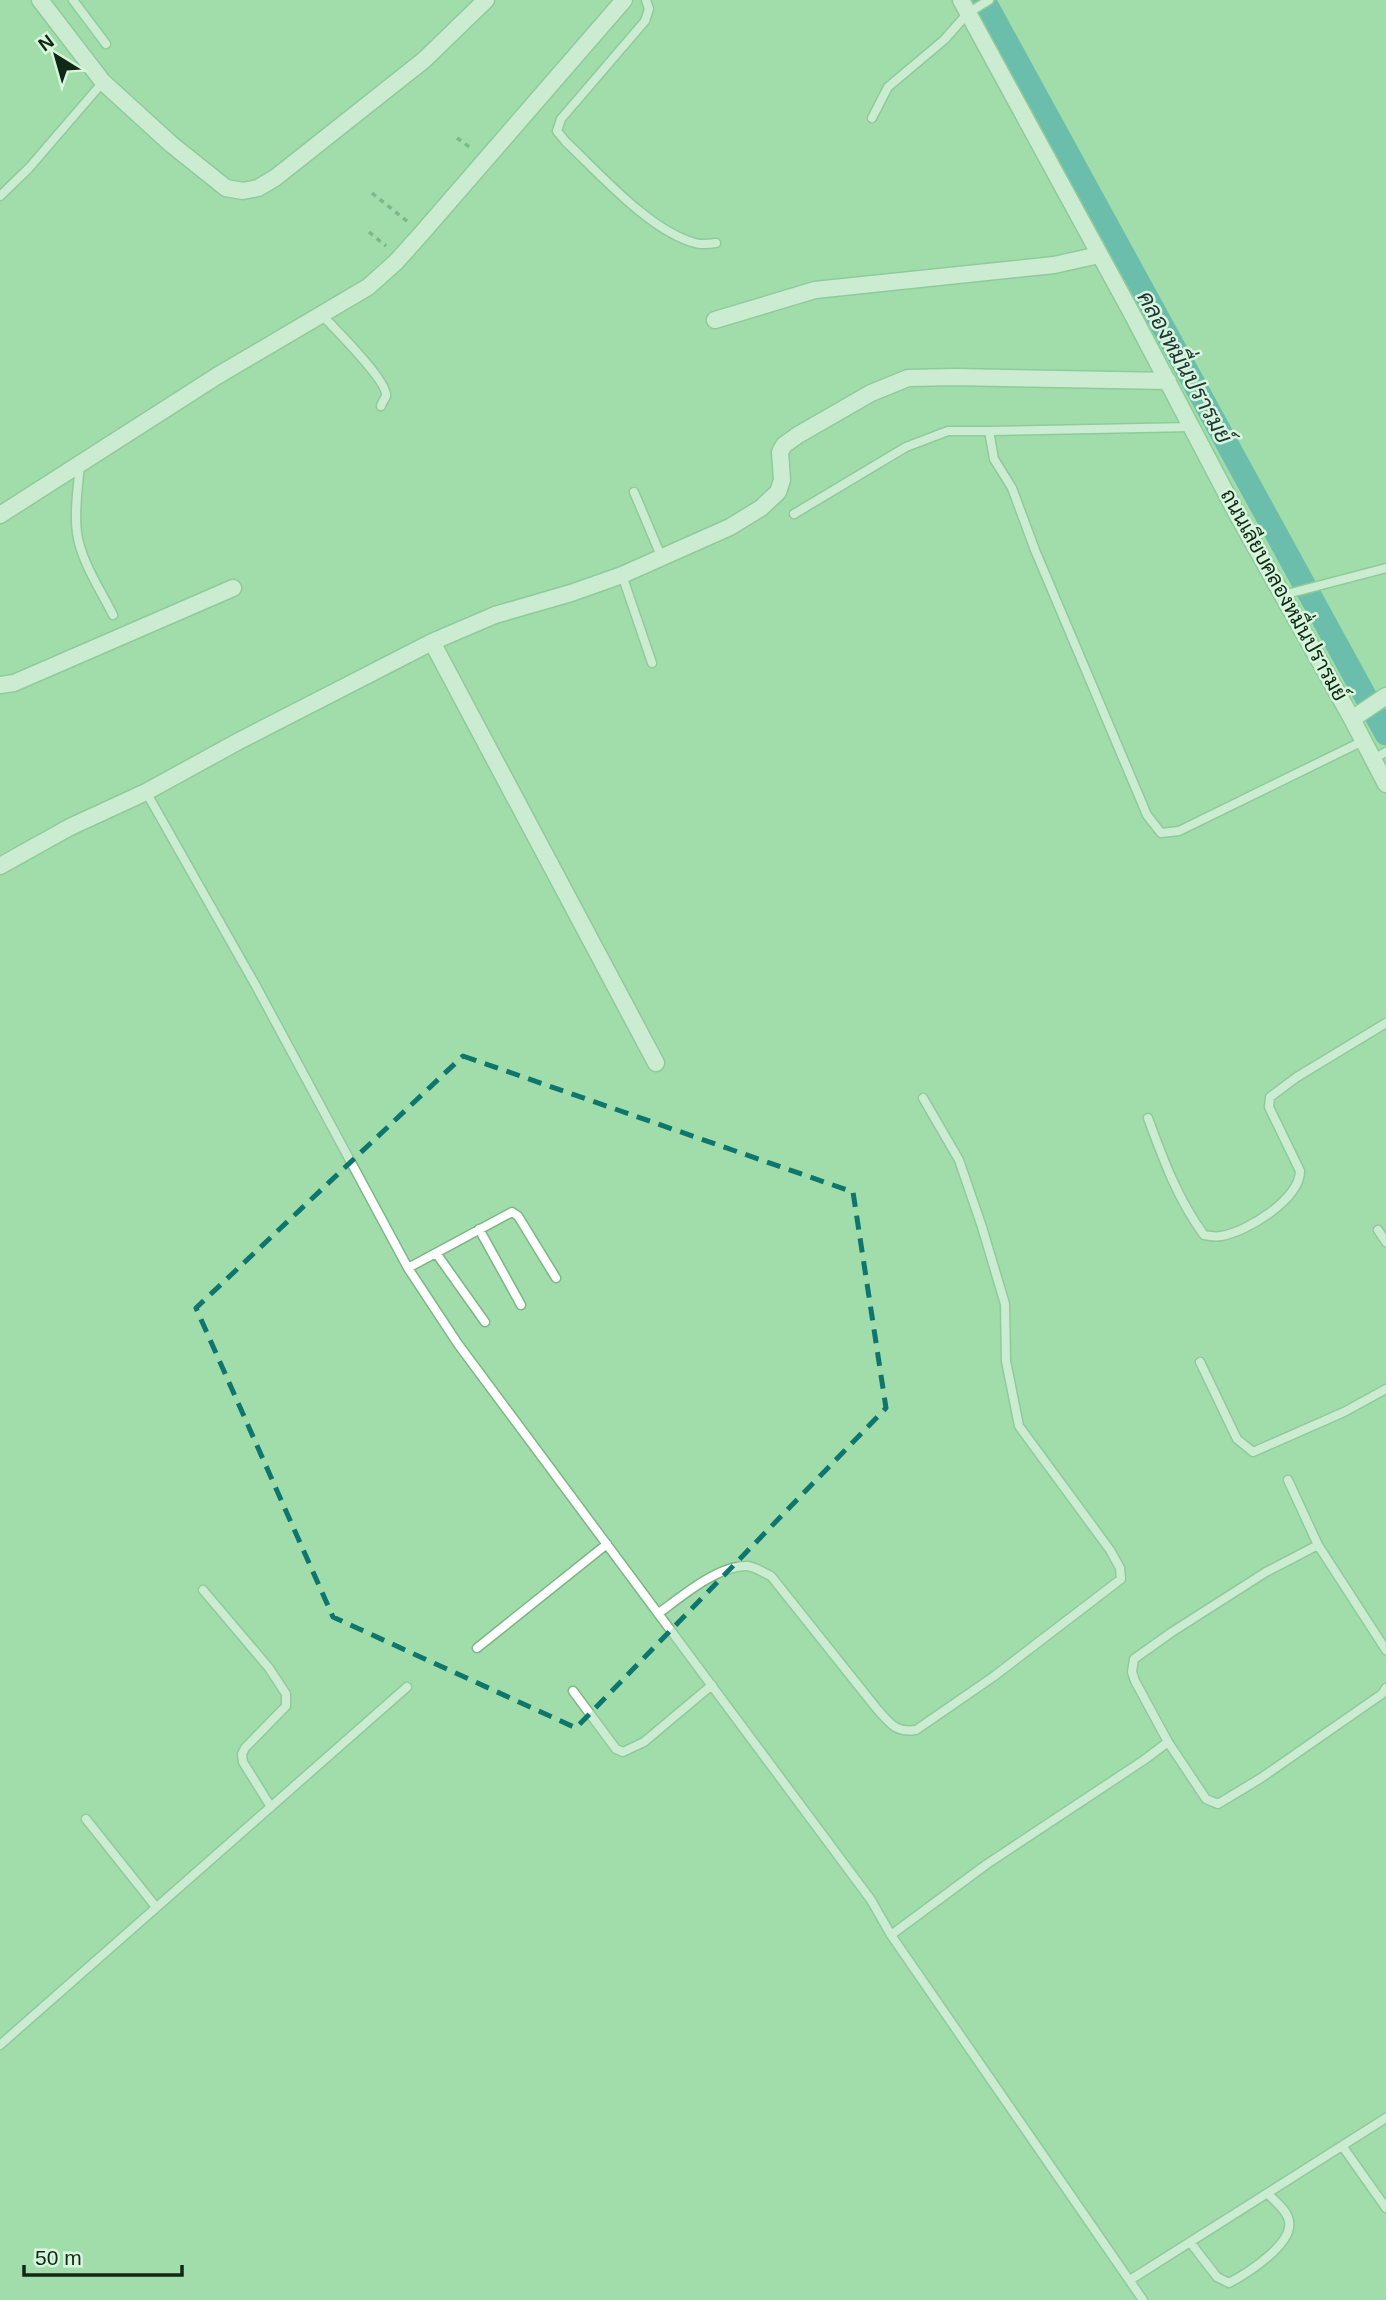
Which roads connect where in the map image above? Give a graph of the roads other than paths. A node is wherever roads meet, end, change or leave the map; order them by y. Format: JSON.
{"nodes":[{"id":1,"x":40,"y":0,"type":"edge"},
{"id":2,"x":73,"y":0,"type":"edge"},
{"id":3,"x":485,"y":0,"type":"edge"},
{"id":4,"x":624,"y":0,"type":"edge"},
{"id":5,"x":646,"y":0,"type":"edge"},
{"id":6,"x":989,"y":0,"type":"edge"},
{"id":7,"x":964,"y":7,"type":"edge"},
{"id":8,"x":106,"y":44,"type":"dead end"},
{"id":9,"x":103,"y":82,"type":"junction"},
{"id":10,"x":872,"y":118,"type":"dead end"},
{"id":11,"x":0,"y":197,"type":"edge"},
{"id":12,"x":716,"y":243,"type":"dead end"},
{"id":13,"x":1099,"y":255,"type":"junction"},
{"id":14,"x":323,"y":315,"type":"junction"},
{"id":15,"x":715,"y":320,"type":"dead end"},
{"id":16,"x":1168,"y":381,"type":"junction"},
{"id":17,"x":381,"y":406,"type":"dead end"},
{"id":18,"x":1192,"y":427,"type":"junction"},
{"id":19,"x":989,"y":431,"type":"junction"},
{"id":20,"x":80,"y":466,"type":"junction"},
{"id":21,"x":634,"y":492,"type":"dead end"},
{"id":22,"x":793,"y":514,"type":"dead end"},
{"id":23,"x":0,"y":515,"type":"edge"},
{"id":24,"x":661,"y":556,"type":"junction"},
{"id":25,"x":1386,"y":568,"type":"edge"},
{"id":26,"x":622,"y":575,"type":"junction"},
{"id":27,"x":233,"y":588,"type":"dead end"},
{"id":28,"x":1283,"y":595,"type":"junction"},
{"id":29,"x":113,"y":615,"type":"dead end"},
{"id":30,"x":432,"y":642,"type":"junction"},
{"id":31,"x":652,"y":663,"type":"dead end"},
{"id":32,"x":0,"y":685,"type":"edge"},
{"id":33,"x":1386,"y":696,"type":"edge"},
{"id":34,"x":1352,"y":719,"type":"junction"},
{"id":35,"x":1364,"y":740,"type":"junction"},
{"id":36,"x":1380,"y":756,"type":"edge"},
{"id":37,"x":1386,"y":784,"type":"edge"},
{"id":38,"x":146,"y":792,"type":"junction"},
{"id":39,"x":0,"y":866,"type":"edge"},
{"id":40,"x":1386,"y":1023,"type":"edge"},
{"id":41,"x":656,"y":1063,"type":"dead end"},
{"id":42,"x":923,"y":1098,"type":"dead end"},
{"id":43,"x":1148,"y":1118,"type":"dead end"},
{"id":44,"x":479,"y":1229,"type":"junction"},
{"id":45,"x":1378,"y":1230,"type":"dead end"},
{"id":46,"x":1386,"y":1242,"type":"edge"},
{"id":47,"x":436,"y":1253,"type":"junction"},
{"id":48,"x":408,"y":1268,"type":"junction"},
{"id":49,"x":556,"y":1278,"type":"dead end"},
{"id":50,"x":521,"y":1305,"type":"dead end"},
{"id":51,"x":485,"y":1322,"type":"dead end"},
{"id":52,"x":1200,"y":1363,"type":"dead end"},
{"id":53,"x":1386,"y":1389,"type":"edge"},
{"id":54,"x":1288,"y":1480,"type":"dead end"},
{"id":55,"x":607,"y":1544,"type":"junction"},
{"id":56,"x":1318,"y":1545,"type":"junction"},
{"id":57,"x":203,"y":1590,"type":"dead end"},
{"id":58,"x":659,"y":1614,"type":"junction"},
{"id":59,"x":477,"y":1648,"type":"dead end"},
{"id":60,"x":1386,"y":1650,"type":"edge"},
{"id":61,"x":712,"y":1685,"type":"junction"},
{"id":62,"x":407,"y":1687,"type":"dead end"},
{"id":63,"x":1386,"y":1688,"type":"edge"},
{"id":64,"x":573,"y":1691,"type":"dead end"},
{"id":65,"x":1168,"y":1742,"type":"junction"},
{"id":66,"x":271,"y":1807,"type":"junction"},
{"id":67,"x":86,"y":1819,"type":"dead end"},
{"id":68,"x":156,"y":1906,"type":"junction"},
{"id":69,"x":891,"y":1935,"type":"junction"},
{"id":70,"x":0,"y":2045,"type":"edge"},
{"id":71,"x":1386,"y":2118,"type":"edge"},
{"id":72,"x":1343,"y":2147,"type":"junction"},
{"id":73,"x":1268,"y":2194,"type":"junction"},
{"id":74,"x":1386,"y":2208,"type":"edge"},
{"id":75,"x":1191,"y":2242,"type":"junction"},
{"id":76,"x":1130,"y":2280,"type":"junction"},
{"id":77,"x":1143,"y":2300,"type":"edge"}],
"edges":[{"from":1,"to":9,"type":"street"},
{"from":2,"to":8,"type":"lane"},
{"from":3,"to":9,"type":"street"},
{"from":4,"to":14,"type":"street"},
{"from":5,"to":12,"type":"lane"},
{"from":6,"to":7,"type":"lane"},
{"from":7,"to":10,"type":"lane"},
{"from":7,"to":13,"type":"street","name":"ถนนเลียบคลองหมื่นปรารมย์"},
{"from":9,"to":11,"type":"lane"},
{"from":13,"to":15,"type":"street"},
{"from":13,"to":16,"type":"street","name":"ถนนเลียบคลองหมื่นปรารมย์"},
{"from":14,"to":17,"type":"lane"},
{"from":14,"to":20,"type":"street"},
{"from":16,"to":18,"type":"street","name":"ถนนเลียบคลองหมื่นปรารมย์"},
{"from":16,"to":24,"type":"street"},
{"from":18,"to":19,"type":"lane"},
{"from":18,"to":28,"type":"street","name":"ถนนเลียบคลองหมื่นปรารมย์"},
{"from":19,"to":22,"type":"lane"},
{"from":19,"to":35,"type":"lane"},
{"from":20,"to":23,"type":"street"},
{"from":20,"to":29,"type":"lane"},
{"from":21,"to":24,"type":"lane"},
{"from":24,"to":26,"type":"street"},
{"from":25,"to":28,"type":"lane"},
{"from":26,"to":30,"type":"street"},
{"from":26,"to":31,"type":"lane"},
{"from":27,"to":32,"type":"street"},
{"from":28,"to":34,"type":"street","name":"ถนนเลียบคลองหมื่นปรารมย์"},
{"from":30,"to":38,"type":"street"},
{"from":30,"to":41,"type":"street"},
{"from":33,"to":34,"type":"street"},
{"from":34,"to":35,"type":"street","name":"ถนนเลียบคลองหมื่นปรารมย์"},
{"from":35,"to":36,"type":"street","name":"ถนนเลียบคลองหมื่นปรารมย์"},
{"from":36,"to":37,"type":"street","name":"ถนนเลียบคลองหมื่นปรารมย์"},
{"from":38,"to":39,"type":"street"},
{"from":38,"to":48,"type":"lane"},
{"from":40,"to":43,"type":"lane"},
{"from":42,"to":58,"type":"lane"},
{"from":44,"to":47,"type":"lane"},
{"from":44,"to":49,"type":"lane"},
{"from":44,"to":50,"type":"lane"},
{"from":45,"to":46,"type":"lane"},
{"from":47,"to":48,"type":"lane"},
{"from":47,"to":51,"type":"lane"},
{"from":48,"to":55,"type":"lane"},
{"from":52,"to":53,"type":"lane"},
{"from":54,"to":56,"type":"lane"},
{"from":55,"to":58,"type":"lane"},
{"from":55,"to":59,"type":"lane"},
{"from":56,"to":60,"type":"lane"},
{"from":56,"to":65,"type":"lane"},
{"from":57,"to":66,"type":"lane"},
{"from":58,"to":61,"type":"lane"},
{"from":61,"to":64,"type":"lane"},
{"from":61,"to":69,"type":"lane"},
{"from":62,"to":66,"type":"lane"},
{"from":63,"to":65,"type":"lane"},
{"from":65,"to":69,"type":"lane"},
{"from":66,"to":68,"type":"lane"},
{"from":67,"to":68,"type":"lane"},
{"from":68,"to":70,"type":"lane"},
{"from":69,"to":76,"type":"lane"},
{"from":71,"to":72,"type":"lane"},
{"from":72,"to":73,"type":"lane"},
{"from":72,"to":74,"type":"lane"},
{"from":73,"to":75,"type":"lane"},
{"from":73,"to":75,"type":"lane"},
{"from":75,"to":76,"type":"lane"},
{"from":76,"to":77,"type":"lane"}]}
